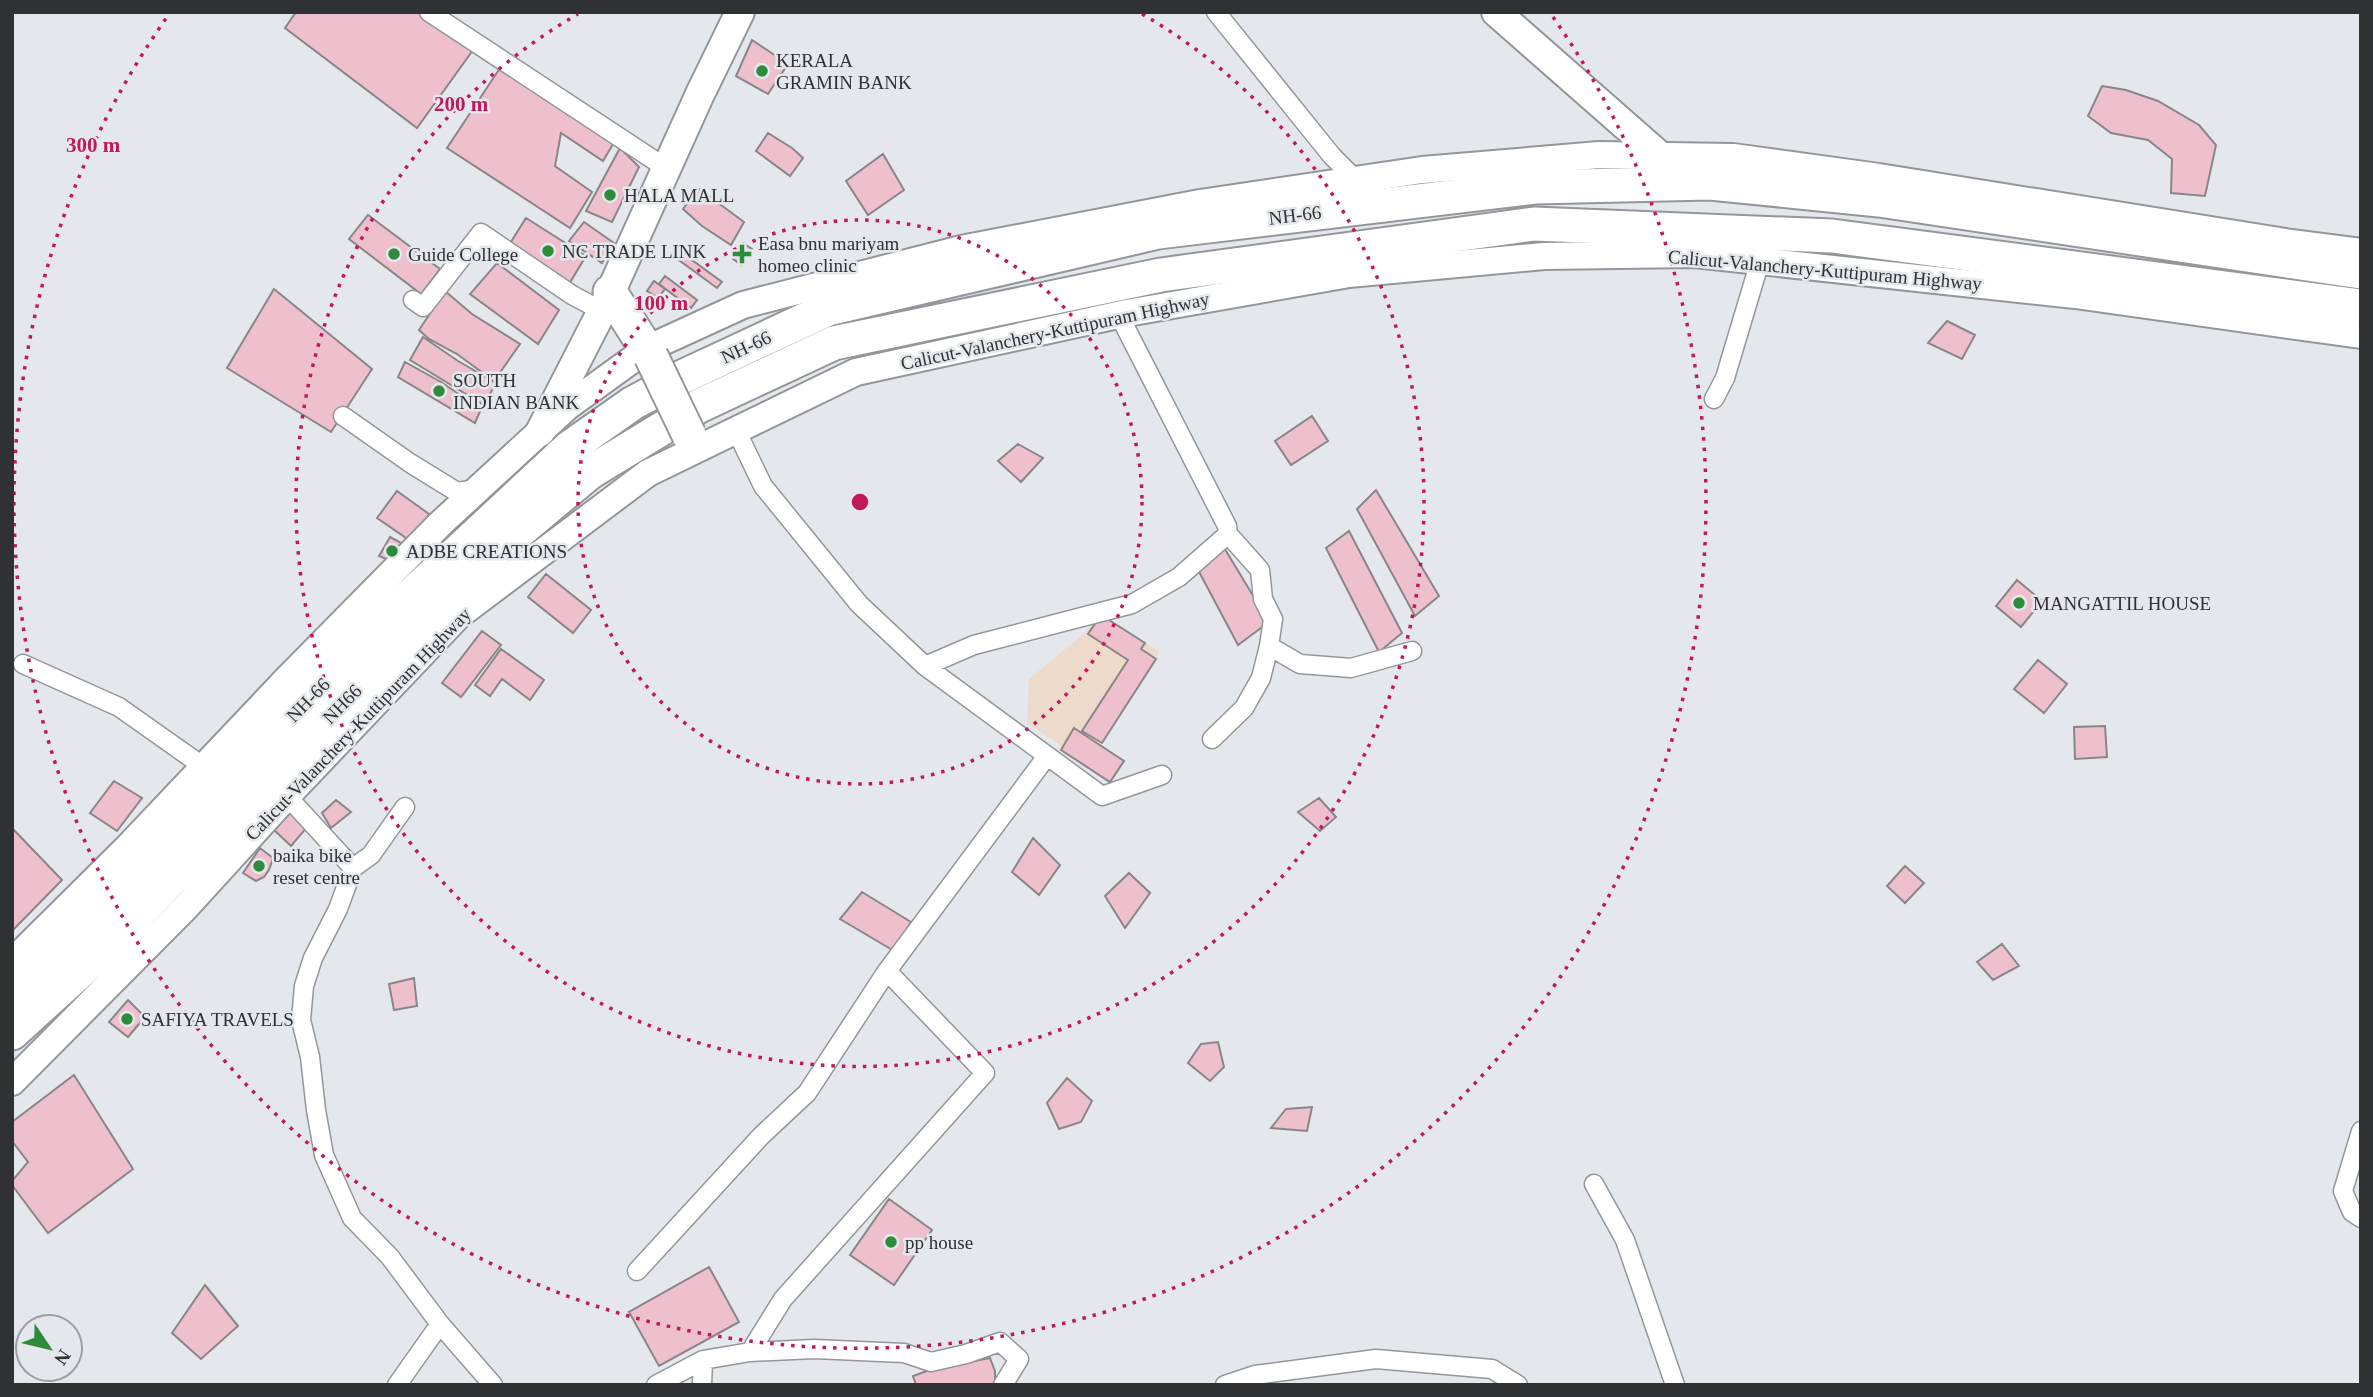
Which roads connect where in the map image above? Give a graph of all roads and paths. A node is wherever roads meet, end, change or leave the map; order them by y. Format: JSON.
{"nodes":[{"id":1,"x":429,"y":12,"type":"edge"},
{"id":2,"x":740,"y":12,"type":"edge"},
{"id":3,"x":1216,"y":12,"type":"edge"},
{"id":4,"x":1496,"y":12,"type":"edge"},
{"id":5,"x":1660,"y":156,"type":"junction"},
{"id":6,"x":666,"y":168,"type":"junction"},
{"id":7,"x":1356,"y":180,"type":"junction"},
{"id":8,"x":2361,"y":252,"type":"edge"},
{"id":9,"x":1760,"y":261,"type":"junction"},
{"id":10,"x":2361,"y":272,"type":"edge"},
{"id":11,"x":413,"y":300,"type":"dead end"},
{"id":12,"x":606,"y":301,"type":"junction"},
{"id":13,"x":2361,"y":306,"type":"edge"},
{"id":14,"x":1119,"y":315,"type":"junction"},
{"id":15,"x":2361,"y":335,"type":"edge"},
{"id":16,"x":649,"y":353,"type":"junction"},
{"id":17,"x":1714,"y":400,"type":"dead end"},
{"id":18,"x":343,"y":416,"type":"dead end"},
{"id":19,"x":695,"y":430,"type":"junction"},
{"id":20,"x":736,"y":430,"type":"junction"},
{"id":21,"x":540,"y":432,"type":"junction"},
{"id":22,"x":480,"y":488,"type":"junction"},
{"id":23,"x":1228,"y":534,"type":"junction"},
{"id":24,"x":1269,"y":646,"type":"junction"},
{"id":25,"x":1412,"y":651,"type":"dead end"},
{"id":26,"x":23,"y":664,"type":"dead end"},
{"id":27,"x":925,"y":666,"type":"junction"},
{"id":28,"x":1212,"y":739,"type":"dead end"},
{"id":29,"x":1047,"y":756,"type":"junction"},
{"id":30,"x":204,"y":767,"type":"junction"},
{"id":31,"x":1162,"y":775,"type":"dead end"},
{"id":32,"x":287,"y":796,"type":"junction"},
{"id":33,"x":405,"y":807,"type":"dead end"},
{"id":34,"x":352,"y":868,"type":"junction"},
{"id":35,"x":12,"y":962,"type":"edge"},
{"id":36,"x":887,"y":971,"type":"junction"},
{"id":37,"x":12,"y":994,"type":"edge"},
{"id":38,"x":12,"y":1033,"type":"edge"},
{"id":39,"x":12,"y":1082,"type":"edge"},
{"id":40,"x":2361,"y":1131,"type":"edge"},
{"id":41,"x":1594,"y":1184,"type":"dead end"},
{"id":42,"x":2361,"y":1218,"type":"edge"},
{"id":43,"x":637,"y":1271,"type":"dead end"},
{"id":44,"x":440,"y":1324,"type":"junction"},
{"id":45,"x":750,"y":1352,"type":"junction"},
{"id":46,"x":704,"y":1360,"type":"junction"},
{"id":47,"x":397,"y":1385,"type":"edge"},
{"id":48,"x":493,"y":1385,"type":"edge"},
{"id":49,"x":656,"y":1385,"type":"edge"},
{"id":50,"x":702,"y":1385,"type":"edge"},
{"id":51,"x":1003,"y":1385,"type":"edge"},
{"id":52,"x":1224,"y":1385,"type":"edge"},
{"id":53,"x":1518,"y":1385,"type":"edge"},
{"id":54,"x":1675,"y":1385,"type":"edge"}],
"edges":[{"from":1,"to":6,"type":"street"},
{"from":2,"to":6,"type":"main road"},
{"from":3,"to":7,"type":"street"},
{"from":4,"to":5,"type":"main road"},
{"from":5,"to":7,"type":"street"},
{"from":5,"to":8,"type":"street"},
{"from":6,"to":12,"type":"main road"},
{"from":7,"to":16,"type":"street"},
{"from":9,"to":14,"type":"street","name":"Calicut-Valanchery-Kuttipuram Highway","number":"NH66"},
{"from":9,"to":15,"type":"street","name":"Calicut-Valanchery-Kuttipuram Highway","number":"NH66"},
{"from":9,"to":17,"type":"street"},
{"from":10,"to":37,"type":"highway","name":"NH-66"},
{"from":11,"to":12,"type":"street"},
{"from":12,"to":16,"type":"highway"},
{"from":12,"to":21,"type":"main road"},
{"from":13,"to":19,"type":"highway","name":"Calicut-Valanchery-Kuttipuram Highway","number":"NH66"},
{"from":14,"to":20,"type":"street","name":"Calicut-Valanchery-Kuttipuram Highway","number":"NH66"},
{"from":14,"to":23,"type":"street"},
{"from":16,"to":19,"type":"highway","bridge":true},
{"from":16,"to":21,"type":"street"},
{"from":18,"to":22,"type":"street"},
{"from":19,"to":20,"type":"street","name":"Calicut-Valanchery-Kuttipuram Highway","number":"NH66"},
{"from":19,"to":32,"type":"street","name":"Calicut-Valanchery-Kuttipuram Highway","number":"NH66"},
{"from":19,"to":38,"type":"highway","name":"NH66","number":"NH66"},
{"from":20,"to":27,"type":"street"},
{"from":21,"to":22,"type":"street"},
{"from":22,"to":30,"type":"street"},
{"from":23,"to":24,"type":"street"},
{"from":23,"to":27,"type":"street"},
{"from":24,"to":25,"type":"street"},
{"from":24,"to":28,"type":"street"},
{"from":26,"to":30,"type":"street"},
{"from":27,"to":29,"type":"street"},
{"from":29,"to":31,"type":"street"},
{"from":29,"to":36,"type":"street"},
{"from":30,"to":35,"type":"street"},
{"from":32,"to":34,"type":"street"},
{"from":32,"to":39,"type":"street","name":"Calicut-Valanchery-Kuttipuram Highway","number":"NH66"},
{"from":33,"to":34,"type":"street"},
{"from":34,"to":44,"type":"street"},
{"from":36,"to":43,"type":"street"},
{"from":36,"to":45,"type":"street"},
{"from":40,"to":42,"type":"street"},
{"from":41,"to":54,"type":"street"},
{"from":44,"to":47,"type":"street"},
{"from":44,"to":48,"type":"street"},
{"from":45,"to":46,"type":"street"},
{"from":45,"to":51,"type":"street"},
{"from":46,"to":49,"type":"street"},
{"from":46,"to":50,"type":"street"},
{"from":52,"to":53,"type":"street"}]}
